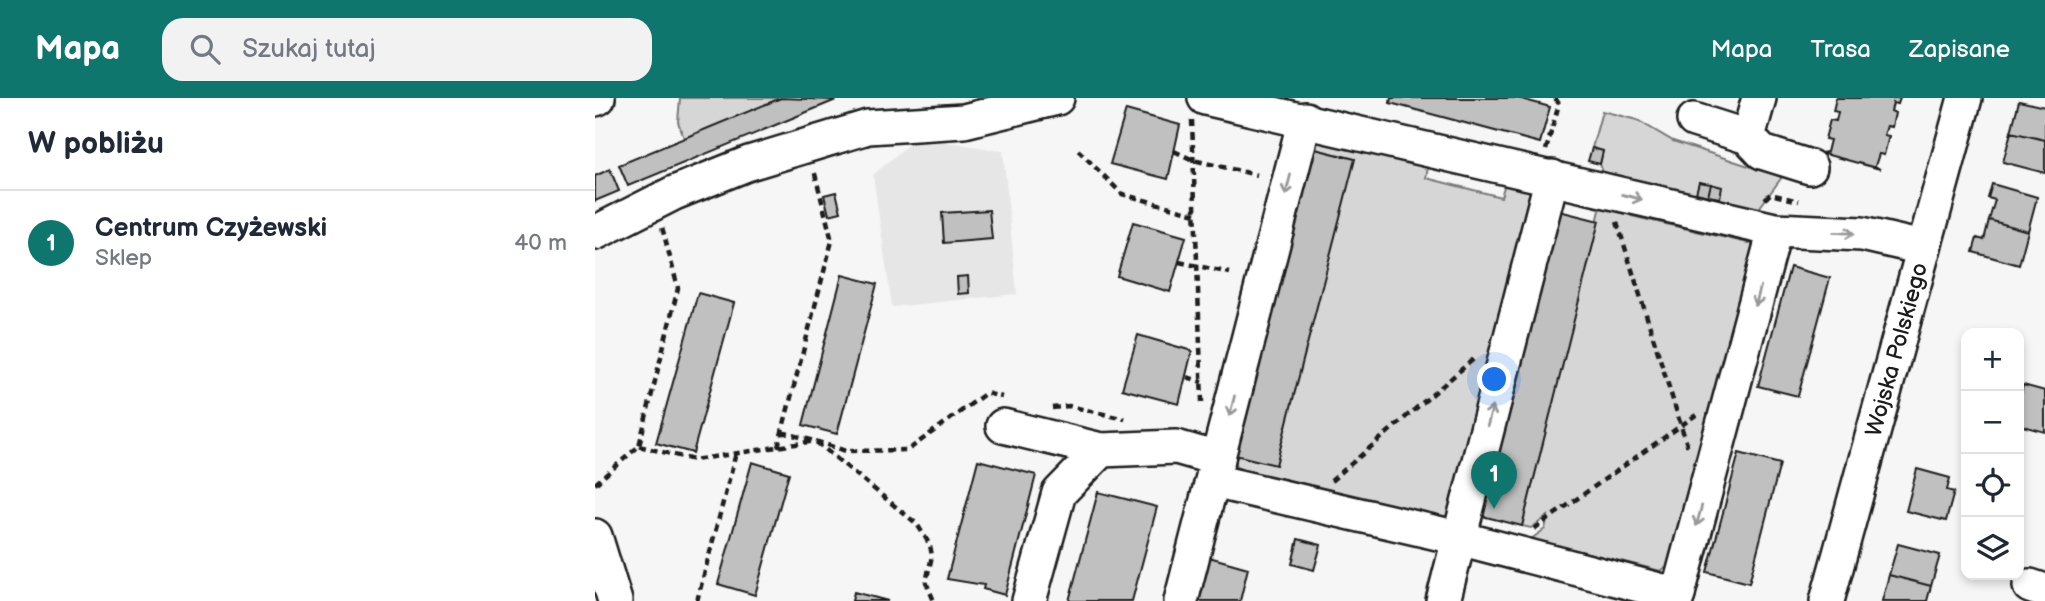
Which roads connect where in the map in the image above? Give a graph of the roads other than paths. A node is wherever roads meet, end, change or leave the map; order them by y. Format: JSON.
{"nodes":[{"id":1,"x":1057,"y":98,"type":"edge"},
{"id":2,"x":1759,"y":98,"type":"edge"},
{"id":3,"x":1965,"y":98,"type":"edge"},
{"id":4,"x":1198,"y":104,"type":"edge"},
{"id":5,"x":1305,"y":119,"type":"junction"},
{"id":6,"x":1694,"y":120,"type":"dead end"},
{"id":7,"x":1748,"y":136,"type":"junction"},
{"id":8,"x":1810,"y":167,"type":"dead end"},
{"id":9,"x":1559,"y":179,"type":"junction"},
{"id":10,"x":1775,"y":230,"type":"junction"},
{"id":11,"x":595,"y":233,"type":"edge"},
{"id":12,"x":1923,"y":248,"type":"junction"},
{"id":13,"x":1007,"y":412,"type":"road end"},
{"id":14,"x":1101,"y":450,"type":"junction"},
{"id":15,"x":1216,"y":470,"type":"junction"},
{"id":16,"x":1458,"y":538,"type":"junction"},
{"id":17,"x":597,"y":552,"type":"edge"},
{"id":18,"x":1677,"y":598,"type":"edge"},
{"id":19,"x":615,"y":601,"type":"edge"},
{"id":20,"x":1029,"y":601,"type":"edge"},
{"id":21,"x":1181,"y":601,"type":"edge"},
{"id":22,"x":1443,"y":601,"type":"edge"},
{"id":23,"x":1827,"y":601,"type":"edge"}],
"edges":[{"from":1,"to":11,"type":"street"},
{"from":2,"to":7,"type":"street"},
{"from":3,"to":12,"type":"street","name":"Wojska Polskiego"},
{"from":4,"to":5,"type":"street"},
{"from":5,"to":9,"type":"street"},
{"from":5,"to":15,"type":"street","one_way":true},
{"from":6,"to":7,"type":"street"},
{"from":7,"to":8,"type":"street"},
{"from":9,"to":10,"type":"street","one_way":true},
{"from":16,"to":9,"type":"street","one_way":true},
{"from":10,"to":12,"type":"street","one_way":true},
{"from":10,"to":18,"type":"street","one_way":true},
{"from":12,"to":23,"type":"street","name":"Wojska Polskiego"},
{"from":13,"to":14,"type":"street"},
{"from":14,"to":15,"type":"street"},
{"from":14,"to":20,"type":"street"},
{"from":15,"to":16,"type":"street"},
{"from":15,"to":21,"type":"street"},
{"from":16,"to":18,"type":"street"},
{"from":16,"to":22,"type":"street"},
{"from":17,"to":19,"type":"street"}]}
